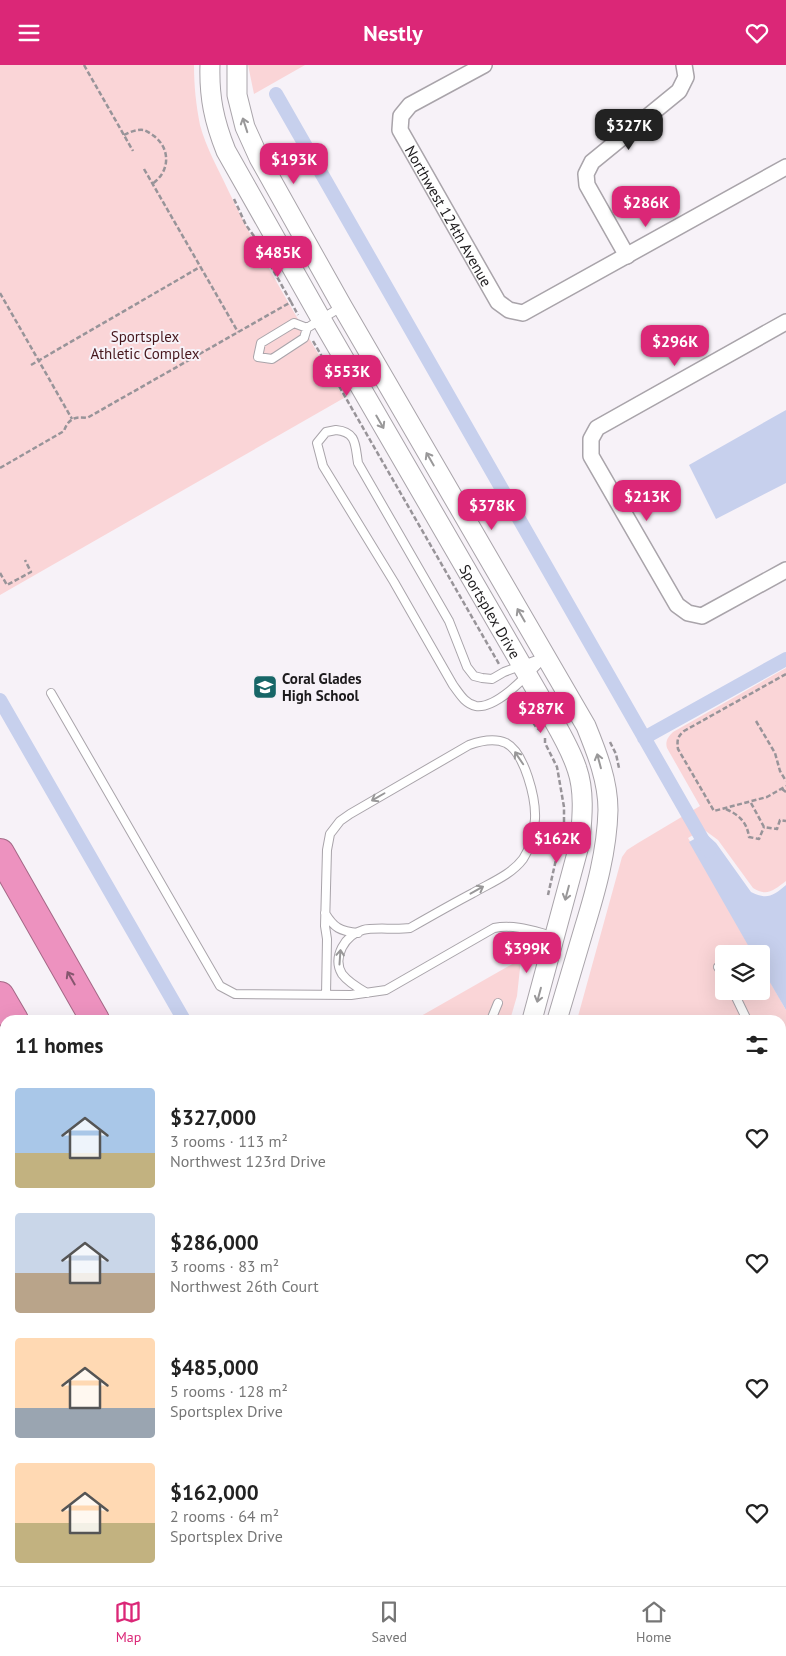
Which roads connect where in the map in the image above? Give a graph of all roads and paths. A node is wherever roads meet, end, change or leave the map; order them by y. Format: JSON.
{"nodes":[{"id":1,"x":84,"y":65,"type":"edge"},
{"id":2,"x":210,"y":65,"type":"edge"},
{"id":3,"x":237,"y":65,"type":"edge"},
{"id":4,"x":484,"y":65,"type":"edge"},
{"id":5,"x":684,"y":65,"type":"edge"},
{"id":6,"x":124,"y":135,"type":"junction"},
{"id":7,"x":133,"y":151,"type":"dead end"},
{"id":8,"x":786,"y":167,"type":"edge"},
{"id":9,"x":144,"y":169,"type":"dead end"},
{"id":10,"x":152,"y":184,"type":"junction"},
{"id":11,"x":627,"y":256,"type":"junction"},
{"id":12,"x":200,"y":267,"type":"junction"},
{"id":13,"x":0,"y":293,"type":"edge"},
{"id":14,"x":287,"y":305,"type":"dead end"},
{"id":15,"x":342,"y":306,"type":"junction"},
{"id":16,"x":786,"y":322,"type":"edge"},
{"id":17,"x":314,"y":323,"type":"junction"},
{"id":18,"x":238,"y":332,"type":"junction"},
{"id":19,"x":39,"y":360,"type":"junction"},
{"id":20,"x":31,"y":365,"type":"dead end"},
{"id":21,"x":72,"y":419,"type":"junction"},
{"id":22,"x":0,"y":468,"type":"edge"},
{"id":23,"x":25,"y":560,"type":"dead end"},
{"id":24,"x":786,"y":570,"type":"edge"},
{"id":25,"x":0,"y":573,"type":"edge"},
{"id":26,"x":545,"y":657,"type":"junction"},
{"id":27,"x":524,"y":670,"type":"junction"},
{"id":28,"x":786,"y":673,"type":"edge"},
{"id":29,"x":51,"y":693,"type":"dead end"},
{"id":30,"x":756,"y":721,"type":"dead end"},
{"id":31,"x":786,"y":781,"type":"edge"},
{"id":32,"x":786,"y":786,"type":"edge"},
{"id":33,"x":782,"y":789,"type":"junction"},
{"id":34,"x":786,"y":792,"type":"edge"},
{"id":35,"x":751,"y":803,"type":"junction"},
{"id":36,"x":724,"y":808,"type":"junction"},
{"id":37,"x":786,"y":821,"type":"edge"},
{"id":38,"x":764,"y":827,"type":"junction"},
{"id":39,"x":0,"y":853,"type":"edge"},
{"id":40,"x":325,"y":913,"type":"junction"},
{"id":41,"x":358,"y":933,"type":"junction"},
{"id":42,"x":555,"y":937,"type":"junction"},
{"id":43,"x":367,"y":993,"type":"junction"},
{"id":44,"x":326,"y":995,"type":"junction"},
{"id":45,"x":0,"y":996,"type":"edge"},
{"id":46,"x":737,"y":1000,"type":"edge"},
{"id":47,"x":498,"y":1003,"type":"dead end"},
{"id":48,"x":11,"y":1015,"type":"edge"},
{"id":49,"x":92,"y":1015,"type":"edge"},
{"id":50,"x":493,"y":1015,"type":"edge"},
{"id":51,"x":533,"y":1015,"type":"edge"},
{"id":52,"x":558,"y":1015,"type":"edge"},
{"id":53,"x":745,"y":1015,"type":"edge"}],
"edges":[{"from":1,"to":6,"type":"path"},
{"from":2,"to":17,"type":"street","name":"Sportsplex Drive"},
{"from":15,"to":3,"type":"street","name":"Sportsplex Drive","one_way":true},
{"from":4,"to":11,"type":"street","name":"Northwest 124th Avenue"},
{"from":5,"to":11,"type":"street"},
{"from":6,"to":7,"type":"path"},
{"from":6,"to":10,"type":"path"},
{"from":8,"to":11,"type":"street"},
{"from":9,"to":10,"type":"path"},
{"from":10,"to":12,"type":"path"},
{"from":12,"to":18,"type":"path"},
{"from":12,"to":19,"type":"path"},
{"from":13,"to":19,"type":"path"},
{"from":14,"to":18,"type":"path"},
{"from":15,"to":17,"type":"lane"},
{"from":26,"to":15,"type":"street","name":"Sportsplex Drive","one_way":true},
{"from":16,"to":24,"type":"street"},
{"from":17,"to":17,"type":"lane"},
{"from":17,"to":27,"type":"street","name":"Sportsplex Drive","one_way":true},
{"from":18,"to":21,"type":"path"},
{"from":19,"to":20,"type":"path"},
{"from":19,"to":21,"type":"path"},
{"from":21,"to":22,"type":"path"},
{"from":23,"to":25,"type":"path"},
{"from":26,"to":27,"type":"lane"},
{"from":52,"to":26,"type":"street","name":"Sportsplex Drive","one_way":true},
{"from":27,"to":27,"type":"lane"},
{"from":27,"to":42,"type":"street","name":"Sportsplex Drive","one_way":true},
{"from":28,"to":36,"type":"path"},
{"from":29,"to":44,"type":"lane"},
{"from":30,"to":31,"type":"path"},
{"from":32,"to":33,"type":"path"},
{"from":33,"to":34,"type":"path"},
{"from":33,"to":35,"type":"path"},
{"from":35,"to":36,"type":"path"},
{"from":35,"to":38,"type":"path"},
{"from":36,"to":38,"type":"path"},
{"from":37,"to":38,"type":"path"},
{"from":49,"to":39,"type":"highway","one_way":true},
{"from":40,"to":41,"type":"lane"},
{"from":41,"to":40,"type":"lane","one_way":true},
{"from":40,"to":44,"type":"lane"},
{"from":43,"to":41,"type":"lane","one_way":true},
{"from":42,"to":43,"type":"lane"},
{"from":42,"to":51,"type":"street","name":"Sportsplex Drive","one_way":true},
{"from":43,"to":44,"type":"lane"},
{"from":45,"to":48,"type":"highway"},
{"from":46,"to":53,"type":"lane"},
{"from":47,"to":50,"type":"lane"}]}
